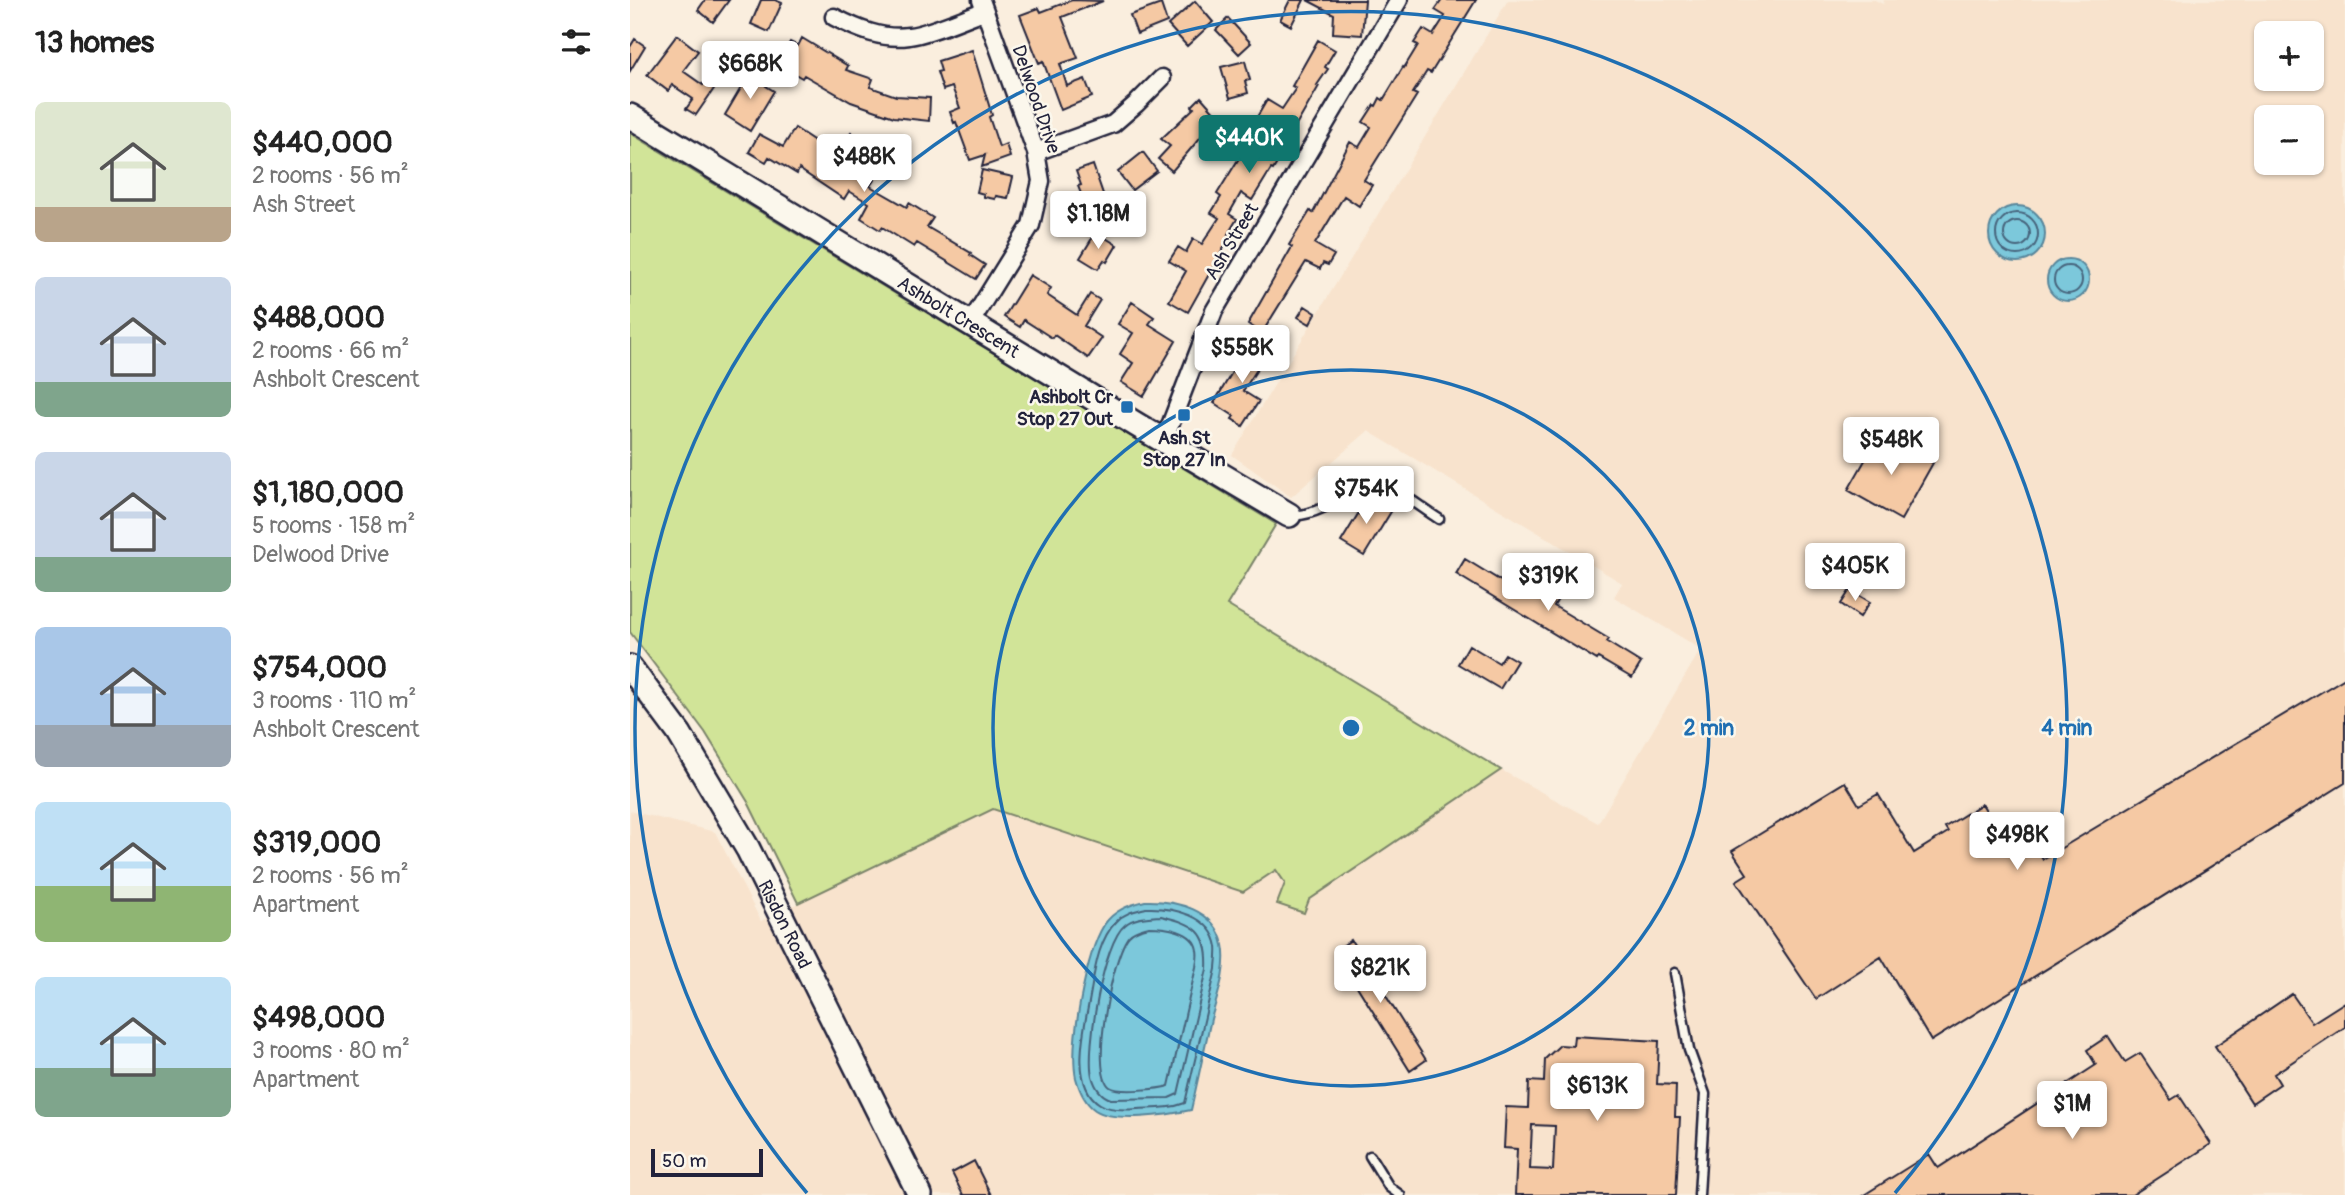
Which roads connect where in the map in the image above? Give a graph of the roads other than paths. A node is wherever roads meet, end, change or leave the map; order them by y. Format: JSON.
{"nodes":[{"id":1,"x":1399,"y":0,"type":"edge"},
{"id":2,"x":982,"y":6,"type":"edge"},
{"id":3,"x":834,"y":17,"type":"dead end"},
{"id":4,"x":1161,"y":78,"type":"dead end"},
{"id":5,"x":630,"y":116,"type":"edge"},
{"id":6,"x":1036,"y":152,"type":"junction"},
{"id":7,"x":971,"y":322,"type":"junction"},
{"id":8,"x":1164,"y":441,"type":"junction"},
{"id":9,"x":1289,"y":515,"type":"joint"},
{"id":10,"x":1439,"y":519,"type":"dead end"},
{"id":11,"x":630,"y":667,"type":"edge"},
{"id":12,"x":1675,"y":972,"type":"dead end"},
{"id":13,"x":1370,"y":1156,"type":"dead end"},
{"id":14,"x":920,"y":1195,"type":"edge"},
{"id":15,"x":1400,"y":1195,"type":"edge"},
{"id":16,"x":1699,"y":1195,"type":"edge"}],
"edges":[{"from":1,"to":8,"type":"street","name":"Ash Street"},
{"from":2,"to":3,"type":"street"},
{"from":2,"to":6,"type":"street","name":"Delwood Drive"},
{"from":4,"to":6,"type":"street"},
{"from":5,"to":7,"type":"street","name":"Ashbolt Crescent"},
{"from":6,"to":7,"type":"street","name":"Delwood Drive"},
{"from":7,"to":8,"type":"street","name":"Ashbolt Crescent"},
{"from":8,"to":9,"type":"street","name":"Ashbolt Crescent"},
{"from":9,"to":10,"type":"lane"},
{"from":11,"to":14,"type":"street","name":"Risdon Road"},
{"from":12,"to":16,"type":"lane"},
{"from":13,"to":15,"type":"lane"}]}
